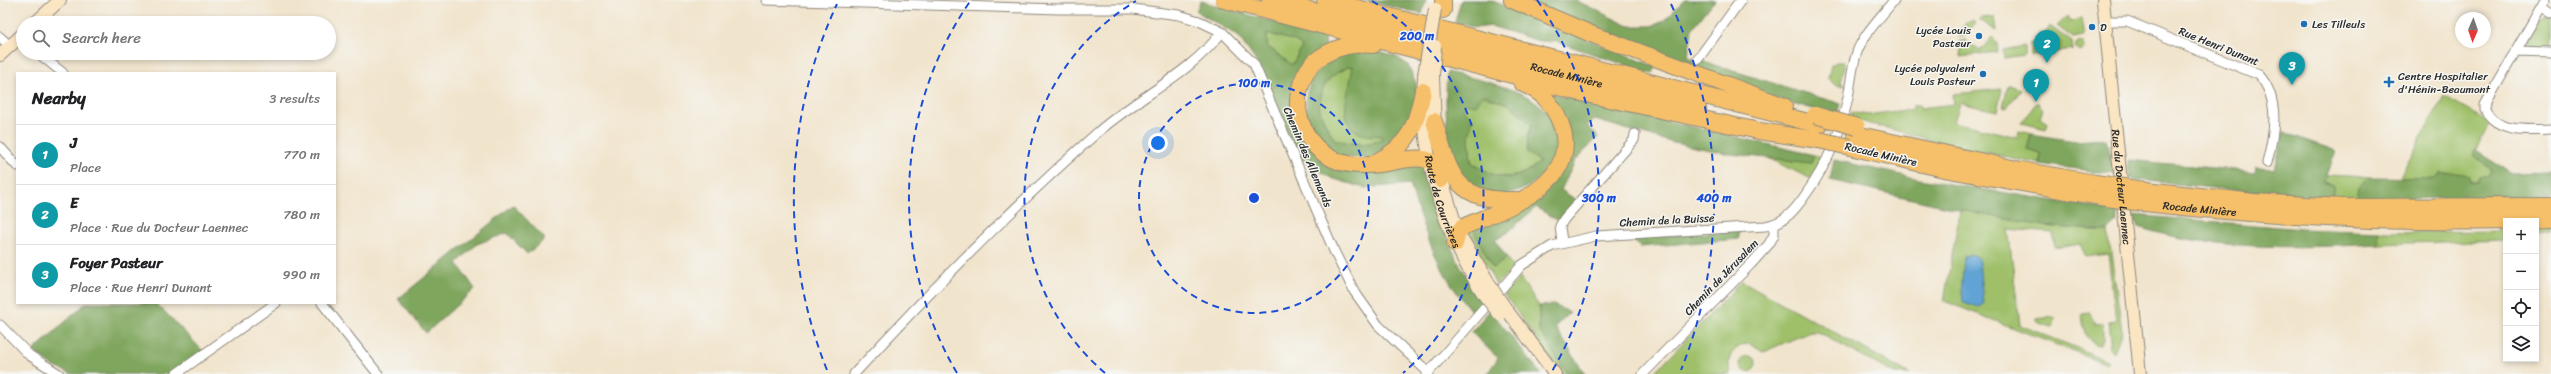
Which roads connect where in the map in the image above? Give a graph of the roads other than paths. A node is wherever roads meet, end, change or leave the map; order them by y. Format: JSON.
{"nodes":[{"id":1,"x":60,"y":0,"type":"edge"},
{"id":2,"x":766,"y":0,"type":"edge"},
{"id":3,"x":1224,"y":0,"type":"edge"},
{"id":4,"x":1270,"y":0,"type":"edge"},
{"id":5,"x":1325,"y":0,"type":"edge"},
{"id":6,"x":1512,"y":0,"type":"edge"},
{"id":7,"x":1741,"y":0,"type":"edge"},
{"id":8,"x":1894,"y":0,"type":"edge"},
{"id":9,"x":2103,"y":0,"type":"edge"},
{"id":10,"x":2543,"y":3,"type":"edge"},
{"id":11,"x":1441,"y":4,"type":"edge"},
{"id":12,"x":2551,"y":12,"type":"edge"},
{"id":13,"x":43,"y":16,"type":"edge"},
{"id":14,"x":2106,"y":21,"type":"junction"},
{"id":15,"x":1222,"y":32,"type":"junction"},
{"id":16,"x":0,"y":35,"type":"edge"},
{"id":17,"x":16,"y":41,"type":"edge"},
{"id":18,"x":10,"y":46,"type":"junction"},
{"id":19,"x":1407,"y":48,"type":"junction"},
{"id":20,"x":2516,"y":51,"type":"junction"},
{"id":21,"x":2551,"y":52,"type":"edge"},
{"id":22,"x":0,"y":55,"type":"edge"},
{"id":23,"x":47,"y":60,"type":"edge"},
{"id":24,"x":1698,"y":60,"type":"dead end"},
{"id":25,"x":1496,"y":71,"type":"junction"},
{"id":26,"x":62,"y":72,"type":"edge"},
{"id":27,"x":1427,"y":81,"type":"junction"},
{"id":28,"x":1434,"y":121,"type":"junction"},
{"id":29,"x":1818,"y":127,"type":"junction"},
{"id":30,"x":2551,"y":129,"type":"edge"},
{"id":31,"x":1635,"y":134,"type":"dead end"},
{"id":32,"x":1854,"y":136,"type":"junction"},
{"id":33,"x":0,"y":147,"type":"edge"},
{"id":34,"x":1429,"y":160,"type":"junction"},
{"id":35,"x":2267,"y":164,"type":"dead end"},
{"id":36,"x":16,"y":165,"type":"edge"},
{"id":37,"x":1370,"y":165,"type":"junction"},
{"id":38,"x":1441,"y":180,"type":"junction"},
{"id":39,"x":2097,"y":190,"type":"junction"},
{"id":40,"x":2136,"y":196,"type":"junction"},
{"id":41,"x":1523,"y":200,"type":"junction"},
{"id":42,"x":2551,"y":206,"type":"edge"},
{"id":43,"x":2551,"y":219,"type":"edge"},
{"id":44,"x":2539,"y":220,"type":"edge"},
{"id":45,"x":2503,"y":221,"type":"edge"},
{"id":46,"x":1774,"y":225,"type":"junction"},
{"id":47,"x":1457,"y":238,"type":"junction"},
{"id":48,"x":1562,"y":242,"type":"junction"},
{"id":49,"x":275,"y":304,"type":"edge"},
{"id":50,"x":323,"y":304,"type":"edge"},
{"id":51,"x":1503,"y":312,"type":"junction"},
{"id":52,"x":0,"y":325,"type":"edge"},
{"id":53,"x":1427,"y":373,"type":"edge"},
{"id":54,"x":59,"y":374,"type":"edge"},
{"id":55,"x":176,"y":374,"type":"edge"},
{"id":56,"x":378,"y":374,"type":"edge"},
{"id":57,"x":854,"y":374,"type":"edge"},
{"id":58,"x":1548,"y":374,"type":"edge"},
{"id":59,"x":1555,"y":374,"type":"edge"},
{"id":60,"x":1643,"y":374,"type":"edge"},
{"id":61,"x":2140,"y":374,"type":"edge"}],
"edges":[{"from":1,"to":13,"type":"main road"},
{"from":2,"to":15,"type":"street","name":"Chemin des Allemands"},
{"from":3,"to":19,"type":"highway"},
{"from":4,"to":29,"type":"highway","name":"Rocade Minière"},
{"from":5,"to":29,"type":"highway","name":"Rocade Minière"},
{"from":6,"to":29,"type":"highway"},
{"from":7,"to":24,"type":"street"},
{"from":8,"to":46,"type":"street"},
{"from":9,"to":14,"type":"main road","name":"Rue du Docteur Laennec"},
{"from":10,"to":12,"type":"street"},
{"from":10,"to":20,"type":"street"},
{"from":11,"to":27,"type":"main road","name":"Route de Courrières","bridge":true},
{"from":14,"to":35,"type":"street","name":"Rue Henri Dunant"},
{"from":14,"to":61,"type":"main road","name":"Rue du Docteur Laennec"},
{"from":15,"to":53,"type":"street","name":"Chemin des Allemands"},
{"from":15,"to":57,"type":"street"},
{"from":16,"to":18,"type":"street"},
{"from":17,"to":18,"type":"main road"},
{"from":18,"to":22,"type":"main road"},
{"from":19,"to":25,"type":"highway"},
{"from":19,"to":37,"type":"highway"},
{"from":20,"to":21,"type":"street"},
{"from":20,"to":30,"type":"street"},
{"from":23,"to":26,"type":"street"},
{"from":25,"to":29,"type":"highway"},
{"from":25,"to":41,"type":"highway"},
{"from":27,"to":28,"type":"main road","name":"Route de Courrières"},
{"from":27,"to":34,"type":"main road","name":"Route de Courrières"},
{"from":27,"to":37,"type":"highway"},
{"from":28,"to":38,"type":"main road","name":"Route de Courrières"},
{"from":28,"to":41,"type":"highway"},
{"from":29,"to":32,"type":"highway","name":"Rocade Minière","bridge":true},
{"from":29,"to":32,"type":"highway","bridge":true},
{"from":31,"to":48,"type":"street"},
{"from":32,"to":39,"type":"highway","name":"Rocade Minière"},
{"from":32,"to":39,"type":"highway","name":"Rocade Minière"},
{"from":33,"to":36,"type":"street"},
{"from":34,"to":37,"type":"highway"},
{"from":34,"to":38,"type":"highway"},
{"from":34,"to":47,"type":"main road","name":"Route de Courrières"},
{"from":38,"to":47,"type":"main road","name":"Route de Courrières"},
{"from":39,"to":40,"type":"highway","name":"Rocade Minière","bridge":true},
{"from":40,"to":42,"type":"highway","name":"Rocade Minière"},
{"from":40,"to":45,"type":"highway","name":"Rocade Minière"},
{"from":41,"to":47,"type":"highway"},
{"from":43,"to":44,"type":"highway","name":"Rocade Minière"},
{"from":46,"to":48,"type":"street","name":"Chemin de la Buisse"},
{"from":46,"to":60,"type":"street","name":"Chemin de Jérusalem"},
{"from":47,"to":51,"type":"main road","name":"Route de Courrières","bridge":true},
{"from":48,"to":53,"type":"street","name":"Chemin de la Buisse"},
{"from":49,"to":55,"type":"street"},
{"from":50,"to":56,"type":"street"},
{"from":51,"to":58,"type":"main road","name":"Route de Courrières"},
{"from":51,"to":59,"type":"main road","name":"Route de Courrières"},
{"from":52,"to":54,"type":"street"}]}
